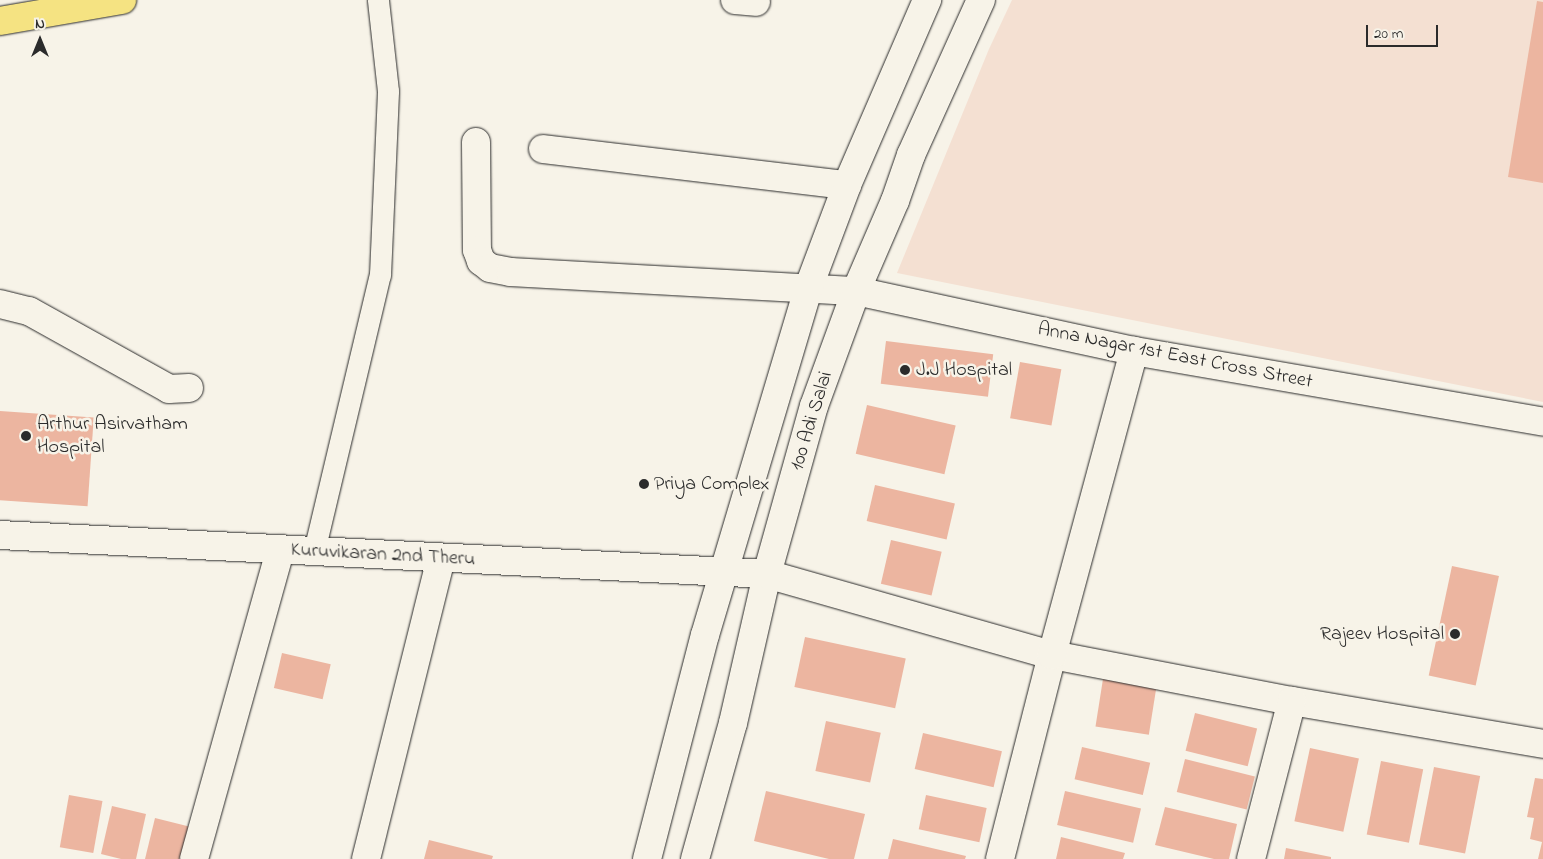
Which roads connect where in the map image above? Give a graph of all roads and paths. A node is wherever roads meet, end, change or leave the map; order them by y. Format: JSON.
{"nodes":[{"id":1,"x":122,"y":0,"type":"edge"},
{"id":2,"x":378,"y":0,"type":"edge"},
{"id":3,"x":927,"y":0,"type":"edge"},
{"id":4,"x":981,"y":0,"type":"edge"},
{"id":5,"x":0,"y":21,"type":"edge"},
{"id":6,"x":476,"y":142,"type":"dead end"},
{"id":7,"x":543,"y":149,"type":"dead end"},
{"id":8,"x":847,"y":185,"type":"junction"},
{"id":9,"x":808,"y":289,"type":"junction"},
{"id":10,"x":856,"y":291,"type":"junction"},
{"id":11,"x":0,"y":304,"type":"edge"},
{"id":12,"x":1134,"y":351,"type":"junction"},
{"id":13,"x":189,"y":388,"type":"dead end"},
{"id":14,"x":1543,"y":422,"type":"edge"},
{"id":15,"x":0,"y":536,"type":"edge"},
{"id":16,"x":280,"y":550,"type":"junction"},
{"id":17,"x":314,"y":551,"type":"junction"},
{"id":18,"x":441,"y":558,"type":"junction"},
{"id":19,"x":723,"y":572,"type":"junction"},
{"id":20,"x":767,"y":574,"type":"junction"},
{"id":21,"x":1052,"y":655,"type":"junction"},
{"id":22,"x":1292,"y":701,"type":"junction"},
{"id":23,"x":1543,"y":744,"type":"edge"},
{"id":24,"x":194,"y":859,"type":"edge"},
{"id":25,"x":366,"y":859,"type":"edge"},
{"id":26,"x":646,"y":859,"type":"edge"},
{"id":27,"x":695,"y":859,"type":"edge"},
{"id":28,"x":1000,"y":859,"type":"edge"},
{"id":29,"x":1251,"y":859,"type":"edge"}],
"edges":[{"from":1,"to":5,"type":"main road"},
{"from":2,"to":17,"type":"street"},
{"from":3,"to":8,"type":"street","name":"100 Adi Salai"},
{"from":4,"to":10,"type":"street","name":"100 Adi Salai"},
{"from":6,"to":9,"type":"street","name":"Anna Nagar 1st East Cross Street"},
{"from":7,"to":8,"type":"street"},
{"from":8,"to":9,"type":"street","name":"100 Adi Salai"},
{"from":9,"to":10,"type":"street","name":"Anna Nagar 1st East Cross Street"},
{"from":9,"to":19,"type":"street","name":"100 Adi Salai"},
{"from":10,"to":12,"type":"street","name":"Anna Nagar 1st East Cross Street"},
{"from":10,"to":20,"type":"street","name":"100 Adi Salai"},
{"from":11,"to":13,"type":"street"},
{"from":12,"to":14,"type":"street","name":"Anna Nagar 1st East Cross Street"},
{"from":12,"to":21,"type":"street"},
{"from":15,"to":16,"type":"street","name":"Kuruvikaran 2nd Theru"},
{"from":16,"to":17,"type":"street","name":"Kuruvikaran 2nd Theru"},
{"from":16,"to":24,"type":"street"},
{"from":17,"to":18,"type":"street","name":"Kuruvikaran 2nd Theru"},
{"from":18,"to":19,"type":"street","name":"Kuruvikaran 2nd Theru"},
{"from":18,"to":25,"type":"street"},
{"from":19,"to":20,"type":"street","name":"Kuruvikaran 2nd Theru"},
{"from":19,"to":26,"type":"street","name":"100 Adi Salai"},
{"from":20,"to":21,"type":"street","name":"Kuruvikaran 2nd Theru"},
{"from":20,"to":27,"type":"street","name":"100 Adi Salai"},
{"from":21,"to":22,"type":"street","name":"Kuruvikaran 2nd Theru"},
{"from":21,"to":28,"type":"street"},
{"from":22,"to":23,"type":"street","name":"Kuruvikaran 2nd Theru"},
{"from":22,"to":29,"type":"street"}]}
